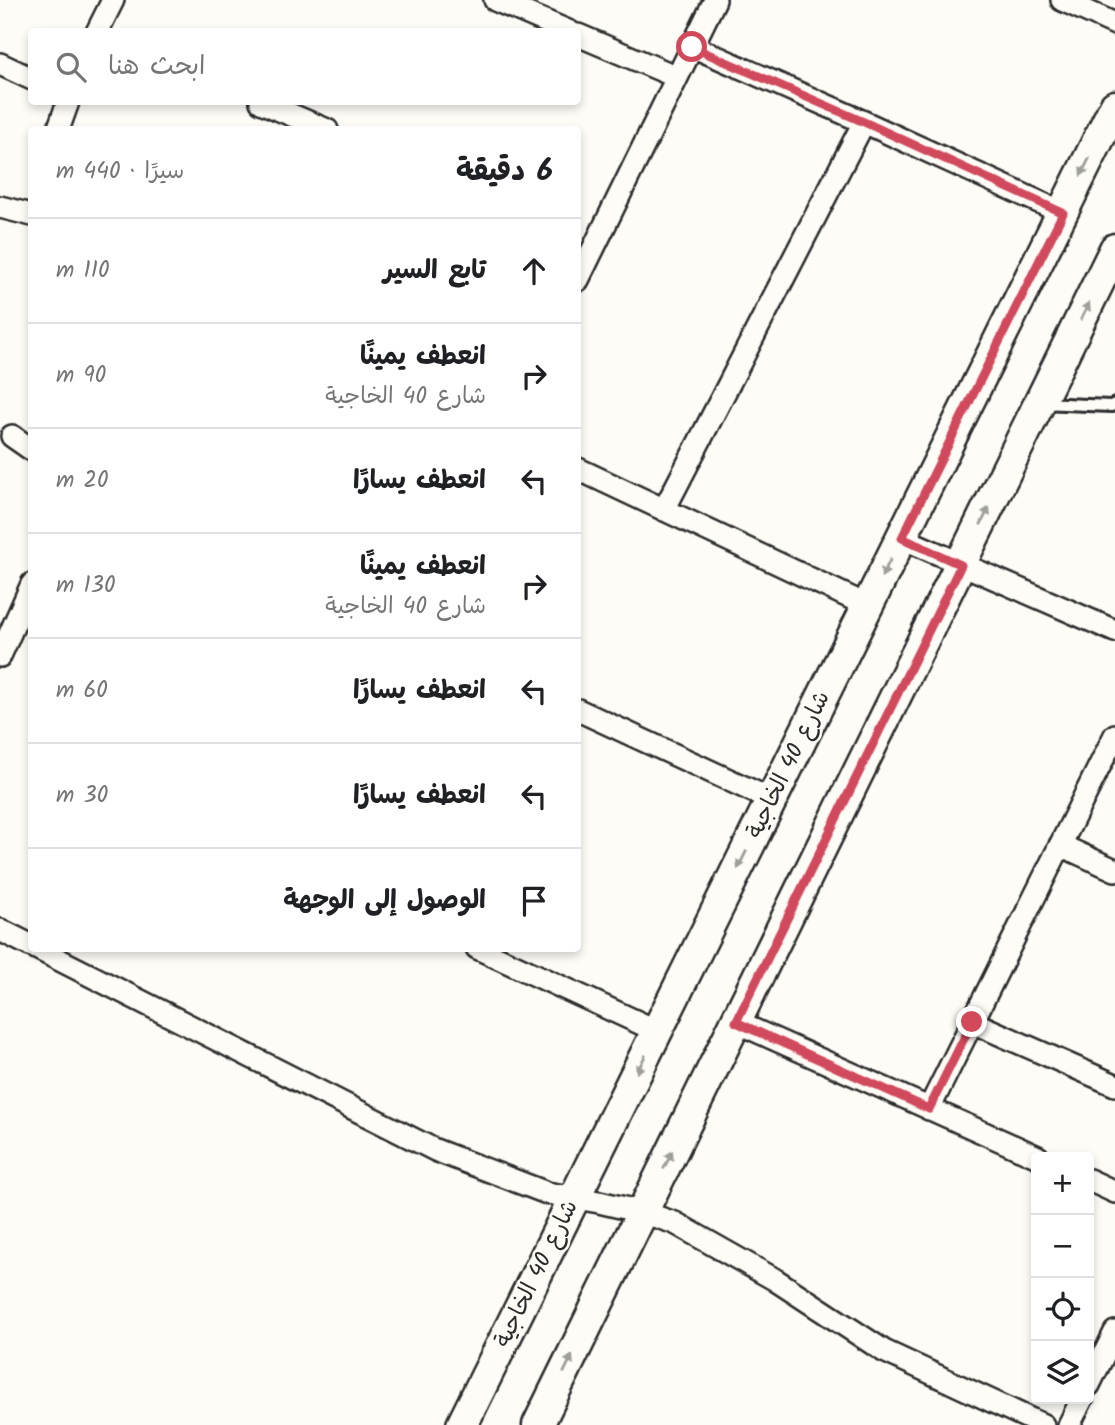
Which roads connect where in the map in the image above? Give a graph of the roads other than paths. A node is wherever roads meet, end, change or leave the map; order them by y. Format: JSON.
{"nodes":[{"id":1,"x":113,"y":0,"type":"edge"},
{"id":2,"x":495,"y":0,"type":"edge"},
{"id":3,"x":715,"y":0,"type":"edge"},
{"id":4,"x":1062,"y":0,"type":"edge"},
{"id":5,"x":1115,"y":24,"type":"edge"},
{"id":6,"x":99,"y":28,"type":"edge"},
{"id":7,"x":561,"y":28,"type":"edge"},
{"id":8,"x":581,"y":35,"type":"edge"},
{"id":9,"x":692,"y":47,"type":"junction"},
{"id":10,"x":0,"y":64,"type":"edge"},
{"id":11,"x":28,"y":77,"type":"edge"},
{"id":12,"x":677,"y":77,"type":"junction"},
{"id":13,"x":67,"y":105,"type":"edge"},
{"id":14,"x":268,"y":105,"type":"edge"},
{"id":15,"x":1115,"y":106,"type":"edge"},
{"id":16,"x":864,"y":122,"type":"junction"},
{"id":17,"x":59,"y":126,"type":"edge"},
{"id":18,"x":318,"y":126,"type":"edge"},
{"id":19,"x":0,"y":207,"type":"edge"},
{"id":20,"x":28,"y":208,"type":"edge"},
{"id":21,"x":1063,"y":213,"type":"junction"},
{"id":22,"x":586,"y":240,"type":"edge"},
{"id":23,"x":1115,"y":249,"type":"edge"},
{"id":24,"x":581,"y":265,"type":"edge"},
{"id":25,"x":1040,"y":403,"type":"junction"},
{"id":26,"x":1115,"y":404,"type":"edge"},
{"id":27,"x":12,"y":436,"type":"dead end"},
{"id":28,"x":28,"y":447,"type":"edge"},
{"id":29,"x":581,"y":470,"type":"edge"},
{"id":30,"x":664,"y":510,"type":"junction"},
{"id":31,"x":902,"y":538,"type":"junction"},
{"id":32,"x":961,"y":565,"type":"junction"},
{"id":33,"x":28,"y":593,"type":"edge"},
{"id":34,"x":868,"y":606,"type":"junction"},
{"id":35,"x":1115,"y":631,"type":"edge"},
{"id":36,"x":0,"y":656,"type":"edge"},
{"id":37,"x":581,"y":711,"type":"edge"},
{"id":38,"x":1115,"y":735,"type":"edge"},
{"id":39,"x":772,"y":800,"type":"junction"},
{"id":40,"x":1060,"y":845,"type":"junction"},
{"id":41,"x":1115,"y":870,"type":"edge"},
{"id":42,"x":0,"y":930,"type":"edge"},
{"id":43,"x":28,"y":943,"type":"edge"},
{"id":44,"x":46,"y":952,"type":"edge"},
{"id":45,"x":486,"y":952,"type":"edge"},
{"id":46,"x":736,"y":1022,"type":"junction"},
{"id":47,"x":972,"y":1022,"type":"junction"},
{"id":48,"x":657,"y":1031,"type":"junction"},
{"id":49,"x":1115,"y":1085,"type":"edge"},
{"id":50,"x":929,"y":1109,"type":"junction"},
{"id":51,"x":1031,"y":1154,"type":"edge"},
{"id":52,"x":1094,"y":1182,"type":"edge"},
{"id":53,"x":1115,"y":1192,"type":"edge"},
{"id":54,"x":575,"y":1198,"type":"junction"},
{"id":55,"x":642,"y":1212,"type":"junction"},
{"id":56,"x":1115,"y":1332,"type":"edge"},
{"id":57,"x":1094,"y":1375,"type":"edge"},
{"id":58,"x":1080,"y":1404,"type":"edge"},
{"id":59,"x":462,"y":1425,"type":"edge"},
{"id":60,"x":538,"y":1425,"type":"edge"},
{"id":61,"x":1044,"y":1425,"type":"edge"},
{"id":62,"x":1069,"y":1425,"type":"edge"}],
"edges":[{"from":1,"to":6,"type":"street"},
{"from":2,"to":7,"type":"street"},
{"from":3,"to":9,"type":"street"},
{"from":4,"to":5,"type":"street"},
{"from":8,"to":12,"type":"street"},
{"from":9,"to":12,"type":"street"},
{"from":9,"to":16,"type":"street"},
{"from":10,"to":11,"type":"street"},
{"from":12,"to":22,"type":"street"},
{"from":13,"to":17,"type":"street"},
{"from":14,"to":18,"type":"street"},
{"from":15,"to":21,"type":"street","name":"شارع 40 الخاجية","one_way":true},
{"from":16,"to":21,"type":"street"},
{"from":16,"to":30,"type":"street"},
{"from":19,"to":20,"type":"street"},
{"from":21,"to":31,"type":"street","name":"شارع 40 الخاجية"},
{"from":22,"to":24,"type":"street"},
{"from":25,"to":23,"type":"street","one_way":true},
{"from":25,"to":26,"type":"lane"},
{"from":32,"to":25,"type":"street","one_way":true},
{"from":27,"to":28,"type":"street"},
{"from":29,"to":30,"type":"street"},
{"from":30,"to":34,"type":"street"},
{"from":31,"to":32,"type":"street"},
{"from":31,"to":34,"type":"street","name":"شارع 40 الخاجية","one_way":true},
{"from":32,"to":35,"type":"street"},
{"from":32,"to":46,"type":"street"},
{"from":33,"to":36,"type":"street"},
{"from":34,"to":39,"type":"street","name":"شارع 40 الخاجية"},
{"from":37,"to":39,"type":"street"},
{"from":38,"to":40,"type":"street"},
{"from":39,"to":48,"type":"street","name":"شارع 40 الخاجية","one_way":true},
{"from":40,"to":41,"type":"street"},
{"from":40,"to":47,"type":"street"},
{"from":42,"to":43,"type":"street"},
{"from":44,"to":54,"type":"street"},
{"from":45,"to":48,"type":"street"},
{"from":46,"to":50,"type":"street"},
{"from":55,"to":46,"type":"street","one_way":true},
{"from":47,"to":49,"type":"street"},
{"from":47,"to":50,"type":"street"},
{"from":48,"to":54,"type":"street","name":"شارع 40 الخاجية","one_way":true},
{"from":50,"to":51,"type":"street"},
{"from":52,"to":53,"type":"street"},
{"from":54,"to":55,"type":"street"},
{"from":54,"to":59,"type":"street","name":"شارع 40 الخاجية"},
{"from":60,"to":55,"type":"street","one_way":true},
{"from":55,"to":61,"type":"street"},
{"from":56,"to":57,"type":"street"},
{"from":58,"to":62,"type":"street"}]}
